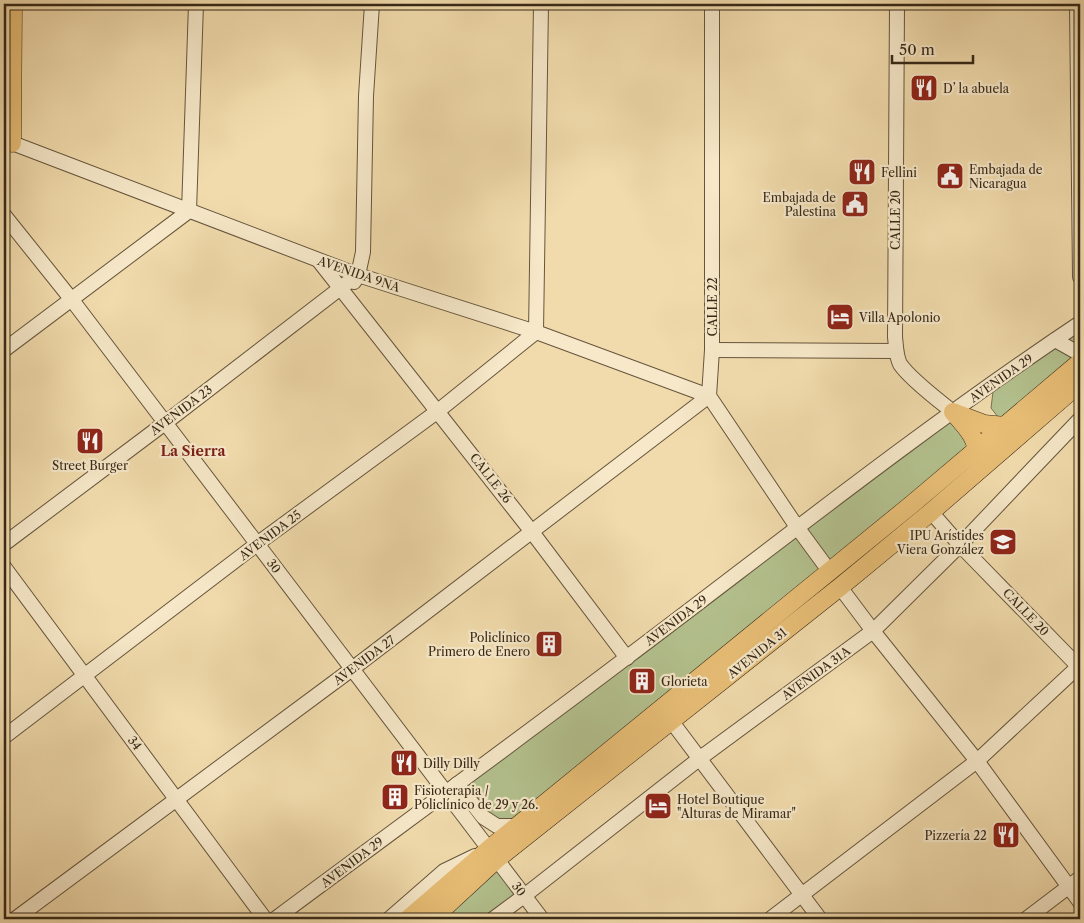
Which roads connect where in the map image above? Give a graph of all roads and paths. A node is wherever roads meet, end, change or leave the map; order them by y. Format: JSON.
{"nodes":[{"id":1,"x":14,"y":4,"type":"edge"},
{"id":2,"x":196,"y":4,"type":"edge"},
{"id":3,"x":372,"y":4,"type":"edge"},
{"id":4,"x":541,"y":4,"type":"edge"},
{"id":5,"x":712,"y":4,"type":"edge"},
{"id":6,"x":896,"y":4,"type":"edge"},
{"id":7,"x":1077,"y":4,"type":"edge"},
{"id":8,"x":6,"y":148,"type":"edge"},
{"id":9,"x":189,"y":211,"type":"junction"},
{"id":10,"x":4,"y":215,"type":"edge"},
{"id":11,"x":318,"y":260,"type":"junction"},
{"id":12,"x":358,"y":275,"type":"junction"},
{"id":13,"x":1080,"y":277,"type":"edge"},
{"id":14,"x":341,"y":288,"type":"junction"},
{"id":15,"x":72,"y":300,"type":"junction"},
{"id":16,"x":352,"y":302,"type":"junction"},
{"id":17,"x":1080,"y":323,"type":"edge"},
{"id":18,"x":536,"y":332,"type":"junction"},
{"id":19,"x":1055,"y":340,"type":"junction"},
{"id":20,"x":4,"y":350,"type":"edge"},
{"id":21,"x":712,"y":350,"type":"junction"},
{"id":22,"x":896,"y":351,"type":"junction"},
{"id":23,"x":1080,"y":354,"type":"edge"},
{"id":24,"x":1080,"y":362,"type":"edge"},
{"id":25,"x":1080,"y":383,"type":"edge"},
{"id":26,"x":709,"y":396,"type":"junction"},
{"id":27,"x":438,"y":411,"type":"junction"},
{"id":28,"x":953,"y":412,"type":"junction"},
{"id":29,"x":1080,"y":419,"type":"edge"},
{"id":30,"x":165,"y":423,"type":"junction"},
{"id":31,"x":1005,"y":426,"type":"junction"},
{"id":32,"x":978,"y":449,"type":"junction"},
{"id":33,"x":966,"y":470,"type":"junction"},
{"id":34,"x":931,"y":512,"type":"junction"},
{"id":35,"x":797,"y":527,"type":"junction"},
{"id":36,"x":532,"y":532,"type":"junction"},
{"id":37,"x":4,"y":544,"type":"edge"},
{"id":38,"x":257,"y":544,"type":"junction"},
{"id":39,"x":960,"y":545,"type":"junction"},
{"id":40,"x":4,"y":567,"type":"edge"},
{"id":41,"x":830,"y":572,"type":"junction"},
{"id":42,"x":840,"y":587,"type":"junction"},
{"id":43,"x":873,"y":632,"type":"junction"},
{"id":44,"x":627,"y":658,"type":"junction"},
{"id":45,"x":1080,"y":666,"type":"edge"},
{"id":46,"x":352,"y":669,"type":"junction"},
{"id":47,"x":85,"y":676,"type":"junction"},
{"id":48,"x":672,"y":722,"type":"junction"},
{"id":49,"x":4,"y":737,"type":"edge"},
{"id":50,"x":699,"y":759,"type":"junction"},
{"id":51,"x":977,"y":761,"type":"junction"},
{"id":52,"x":457,"y":784,"type":"junction"},
{"id":53,"x":446,"y":792,"type":"junction"},
{"id":54,"x":176,"y":799,"type":"junction"},
{"id":55,"x":517,"y":826,"type":"junction"},
{"id":56,"x":493,"y":854,"type":"junction"},
{"id":57,"x":1075,"y":882,"type":"edge"},
{"id":58,"x":802,"y":895,"type":"junction"},
{"id":59,"x":524,"y":896,"type":"junction"},
{"id":60,"x":1080,"y":902,"type":"edge"},
{"id":61,"x":16,"y":919,"type":"edge"},
{"id":62,"x":266,"y":919,"type":"edge"},
{"id":63,"x":274,"y":919,"type":"edge"},
{"id":64,"x":389,"y":919,"type":"edge"},
{"id":65,"x":408,"y":919,"type":"edge"},
{"id":66,"x":432,"y":919,"type":"edge"},
{"id":67,"x":493,"y":919,"type":"edge"},
{"id":68,"x":542,"y":919,"type":"edge"},
{"id":69,"x":770,"y":919,"type":"edge"},
{"id":70,"x":820,"y":919,"type":"edge"},
{"id":71,"x":1026,"y":919,"type":"edge"}],
"edges":[{"from":1,"to":8,"type":"main road"},
{"from":2,"to":9,"type":"street"},
{"from":3,"to":12,"type":"street"},
{"from":4,"to":18,"type":"street"},
{"from":5,"to":21,"type":"street","name":"CALLE 22"},
{"from":6,"to":22,"type":"street","name":"CALLE 20"},
{"from":7,"to":13,"type":"street"},
{"from":8,"to":9,"type":"street","name":"AVENIDA 9NA"},
{"from":9,"to":11,"type":"street","name":"AVENIDA 9NA"},
{"from":9,"to":15,"type":"street"},
{"from":10,"to":15,"type":"street","name":"30"},
{"from":11,"to":12,"type":"street","name":"AVENIDA 9NA"},
{"from":11,"to":14,"type":"street","name":"CALLE 26"},
{"from":12,"to":14,"type":"street","name":"AVENIDA 23"},
{"from":12,"to":16,"type":"street"},
{"from":12,"to":18,"type":"street","name":"AVENIDA 9NA"},
{"from":14,"to":16,"type":"street","name":"CALLE 26"},
{"from":14,"to":30,"type":"street","name":"AVENIDA 23"},
{"from":15,"to":20,"type":"street"},
{"from":15,"to":30,"type":"street","name":"30"},
{"from":16,"to":27,"type":"street","name":"CALLE 26"},
{"from":17,"to":19,"type":"street","name":"AVENIDA 29"},
{"from":18,"to":26,"type":"street","name":"AVENIDA 9NA"},
{"from":18,"to":27,"type":"street","name":"AVENIDA 25"},
{"from":19,"to":23,"type":"street"},
{"from":19,"to":28,"type":"street","name":"AVENIDA 29"},
{"from":21,"to":22,"type":"street"},
{"from":21,"to":26,"type":"street","name":"CALLE 22"},
{"from":22,"to":28,"type":"street","name":"CALLE 20"},
{"from":24,"to":31,"type":"main road","name":"AVENIDA 31"},
{"from":25,"to":33,"type":"main road","name":"AVENIDA 31"},
{"from":26,"to":35,"type":"street"},
{"from":26,"to":36,"type":"street","name":"AVENIDA 27"},
{"from":27,"to":36,"type":"street","name":"CALLE 26"},
{"from":27,"to":38,"type":"street","name":"AVENIDA 25"},
{"from":28,"to":31,"type":"main road"},
{"from":28,"to":32,"type":"main road"},
{"from":28,"to":33,"type":"main road"},
{"from":28,"to":35,"type":"street","name":"AVENIDA 29"},
{"from":29,"to":39,"type":"street","name":"AVENIDA 31A"},
{"from":30,"to":37,"type":"street","name":"AVENIDA 23"},
{"from":30,"to":38,"type":"street","name":"30"},
{"from":31,"to":32,"type":"main road","name":"AVENIDA 31"},
{"from":32,"to":33,"type":"main road","name":"AVENIDA 31"},
{"from":33,"to":34,"type":"main road","name":"AVENIDA 31"},
{"from":33,"to":41,"type":"main road","name":"AVENIDA 31"},
{"from":34,"to":39,"type":"street","name":"CALLE 20"},
{"from":34,"to":42,"type":"main road","name":"AVENIDA 31"},
{"from":35,"to":41,"type":"street"},
{"from":35,"to":44,"type":"street","name":"AVENIDA 29"},
{"from":36,"to":44,"type":"street","name":"CALLE 26"},
{"from":36,"to":46,"type":"street","name":"AVENIDA 27"},
{"from":38,"to":46,"type":"street","name":"30"},
{"from":38,"to":47,"type":"street","name":"AVENIDA 25"},
{"from":39,"to":43,"type":"street","name":"AVENIDA 31A"},
{"from":39,"to":45,"type":"street","name":"CALLE 20"},
{"from":40,"to":47,"type":"street","name":"34"},
{"from":41,"to":55,"type":"main road","name":"AVENIDA 31"},
{"from":42,"to":43,"type":"street"},
{"from":42,"to":48,"type":"main road","name":"AVENIDA 31"},
{"from":43,"to":50,"type":"street","name":"AVENIDA 31A"},
{"from":43,"to":51,"type":"street"},
{"from":44,"to":52,"type":"street","name":"AVENIDA 29"},
{"from":45,"to":51,"type":"street"},
{"from":46,"to":53,"type":"street","name":"30"},
{"from":46,"to":54,"type":"street","name":"AVENIDA 27"},
{"from":47,"to":49,"type":"street","name":"AVENIDA 25"},
{"from":47,"to":54,"type":"street","name":"34"},
{"from":48,"to":50,"type":"street"},
{"from":48,"to":56,"type":"main road","name":"AVENIDA 31"},
{"from":50,"to":58,"type":"street"},
{"from":50,"to":59,"type":"street","name":"AVENIDA 31A"},
{"from":51,"to":57,"type":"street"},
{"from":51,"to":58,"type":"street"},
{"from":52,"to":53,"type":"street","name":"AVENIDA 29"},
{"from":52,"to":55,"type":"street"},
{"from":53,"to":56,"type":"street","name":"30"},
{"from":53,"to":63,"type":"street","name":"AVENIDA 29"},
{"from":54,"to":61,"type":"street","name":"AVENIDA 27"},
{"from":54,"to":62,"type":"street","name":"34"},
{"from":55,"to":56,"type":"main road","name":"AVENIDA 31"},
{"from":56,"to":59,"type":"street","name":"30"},
{"from":56,"to":64,"type":"street","name":"AVENIDA 31"},
{"from":56,"to":65,"type":"main road","name":"AVENIDA 31"},
{"from":56,"to":66,"type":"main road","name":"AVENIDA 31"},
{"from":57,"to":60,"type":"street"},
{"from":57,"to":71,"type":"street"},
{"from":58,"to":69,"type":"street"},
{"from":58,"to":70,"type":"street"},
{"from":59,"to":67,"type":"street"},
{"from":59,"to":68,"type":"street","name":"30"}]}
